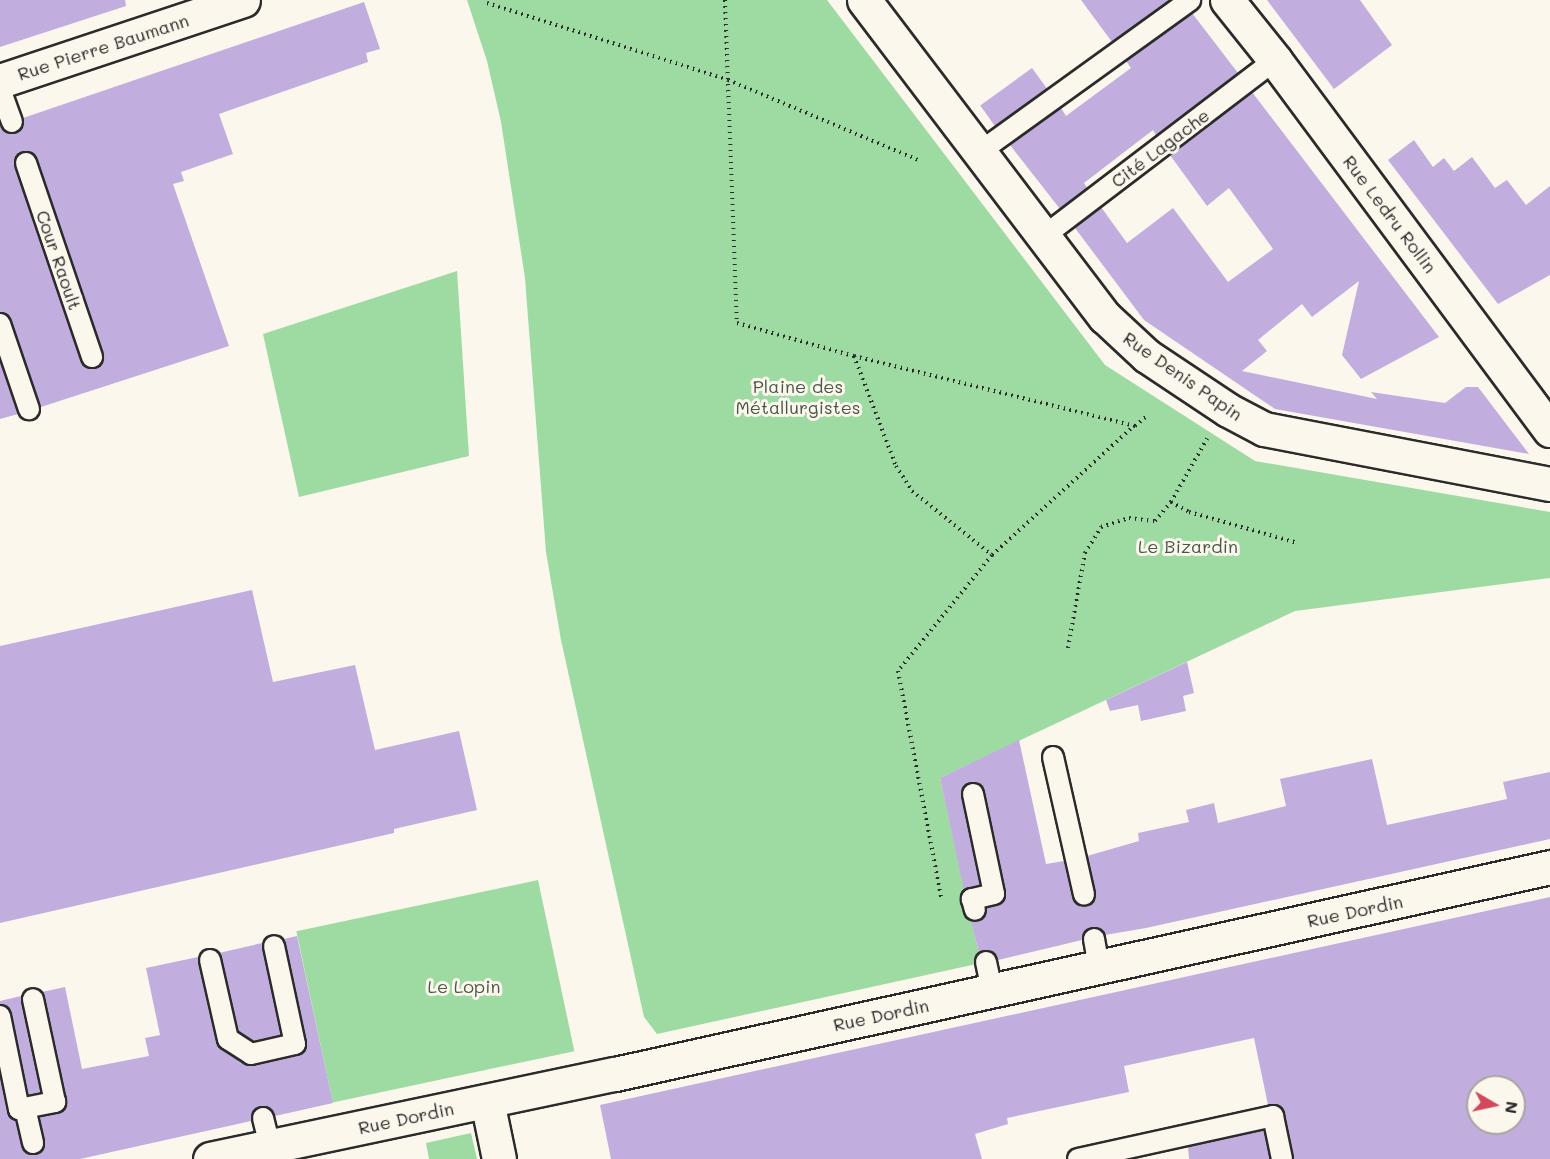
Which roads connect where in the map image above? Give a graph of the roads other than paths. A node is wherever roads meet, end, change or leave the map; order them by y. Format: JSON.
{"nodes":[{"id":1,"x":243,"y":0,"type":"edge"},
{"id":2,"x":864,"y":0,"type":"edge"},
{"id":3,"x":1190,"y":0,"type":"edge"},
{"id":4,"x":1227,"y":0,"type":"edge"},
{"id":5,"x":204,"y":7,"type":"edge"},
{"id":6,"x":1275,"y":60,"type":"junction"},
{"id":7,"x":0,"y":81,"type":"edge"},
{"id":8,"x":0,"y":89,"type":"edge"},
{"id":9,"x":12,"y":122,"type":"dead end"},
{"id":10,"x":981,"y":151,"type":"junction"},
{"id":11,"x":26,"y":163,"type":"dead end"},
{"id":12,"x":1044,"y":236,"type":"junction"},
{"id":13,"x":0,"y":324,"type":"edge"},
{"id":14,"x":92,"y":357,"type":"dead end"},
{"id":15,"x":29,"y":409,"type":"dead end"},
{"id":16,"x":1550,"y":430,"type":"edge"},
{"id":17,"x":1550,"y":484,"type":"edge"},
{"id":18,"x":1053,"y":757,"type":"dead end"},
{"id":19,"x":973,"y":794,"type":"dead end"},
{"id":20,"x":1550,"y":867,"type":"edge"},
{"id":21,"x":1084,"y":895,"type":"dead end"},
{"id":22,"x":975,"y":910,"type":"dead end"},
{"id":23,"x":274,"y":946,"type":"dead end"},
{"id":24,"x":210,"y":960,"type":"dead end"},
{"id":25,"x":33,"y":999,"type":"dead end"},
{"id":26,"x":0,"y":1016,"type":"edge"},
{"id":27,"x":487,"y":1101,"type":"junction"},
{"id":28,"x":25,"y":1108,"type":"junction"},
{"id":29,"x":33,"y":1143,"type":"dead end"},
{"id":30,"x":210,"y":1159,"type":"edge"},
{"id":31,"x":499,"y":1159,"type":"edge"},
{"id":32,"x":1078,"y":1159,"type":"edge"},
{"id":33,"x":1282,"y":1159,"type":"edge"}],
"edges":[{"from":1,"to":5,"type":"street","name":"Rue Pierre Baumann"},
{"from":2,"to":10,"type":"street","name":"Rue Denis Papin"},
{"from":3,"to":10,"type":"lane"},
{"from":4,"to":6,"type":"street","name":"Rue Ledru Rollin"},
{"from":5,"to":7,"type":"street","name":"Rue Pierre Baumann"},
{"from":6,"to":12,"type":"lane","name":"Cité Lagache"},
{"from":6,"to":16,"type":"street","name":"Rue Ledru Rollin"},
{"from":8,"to":9,"type":"lane"},
{"from":10,"to":12,"type":"street","name":"Rue Denis Papin"},
{"from":11,"to":14,"type":"lane","name":"Cour Raoult"},
{"from":12,"to":17,"type":"street","name":"Rue Denis Papin"},
{"from":13,"to":15,"type":"lane"},
{"from":18,"to":21,"type":"lane"},
{"from":19,"to":22,"type":"lane"},
{"from":20,"to":27,"type":"street","name":"Rue Dordin"},
{"from":23,"to":24,"type":"lane"},
{"from":25,"to":28,"type":"lane"},
{"from":26,"to":28,"type":"lane"},
{"from":27,"to":30,"type":"street","name":"Rue Dordin"},
{"from":27,"to":31,"type":"street"},
{"from":28,"to":29,"type":"lane"},
{"from":32,"to":33,"type":"lane"}]}
